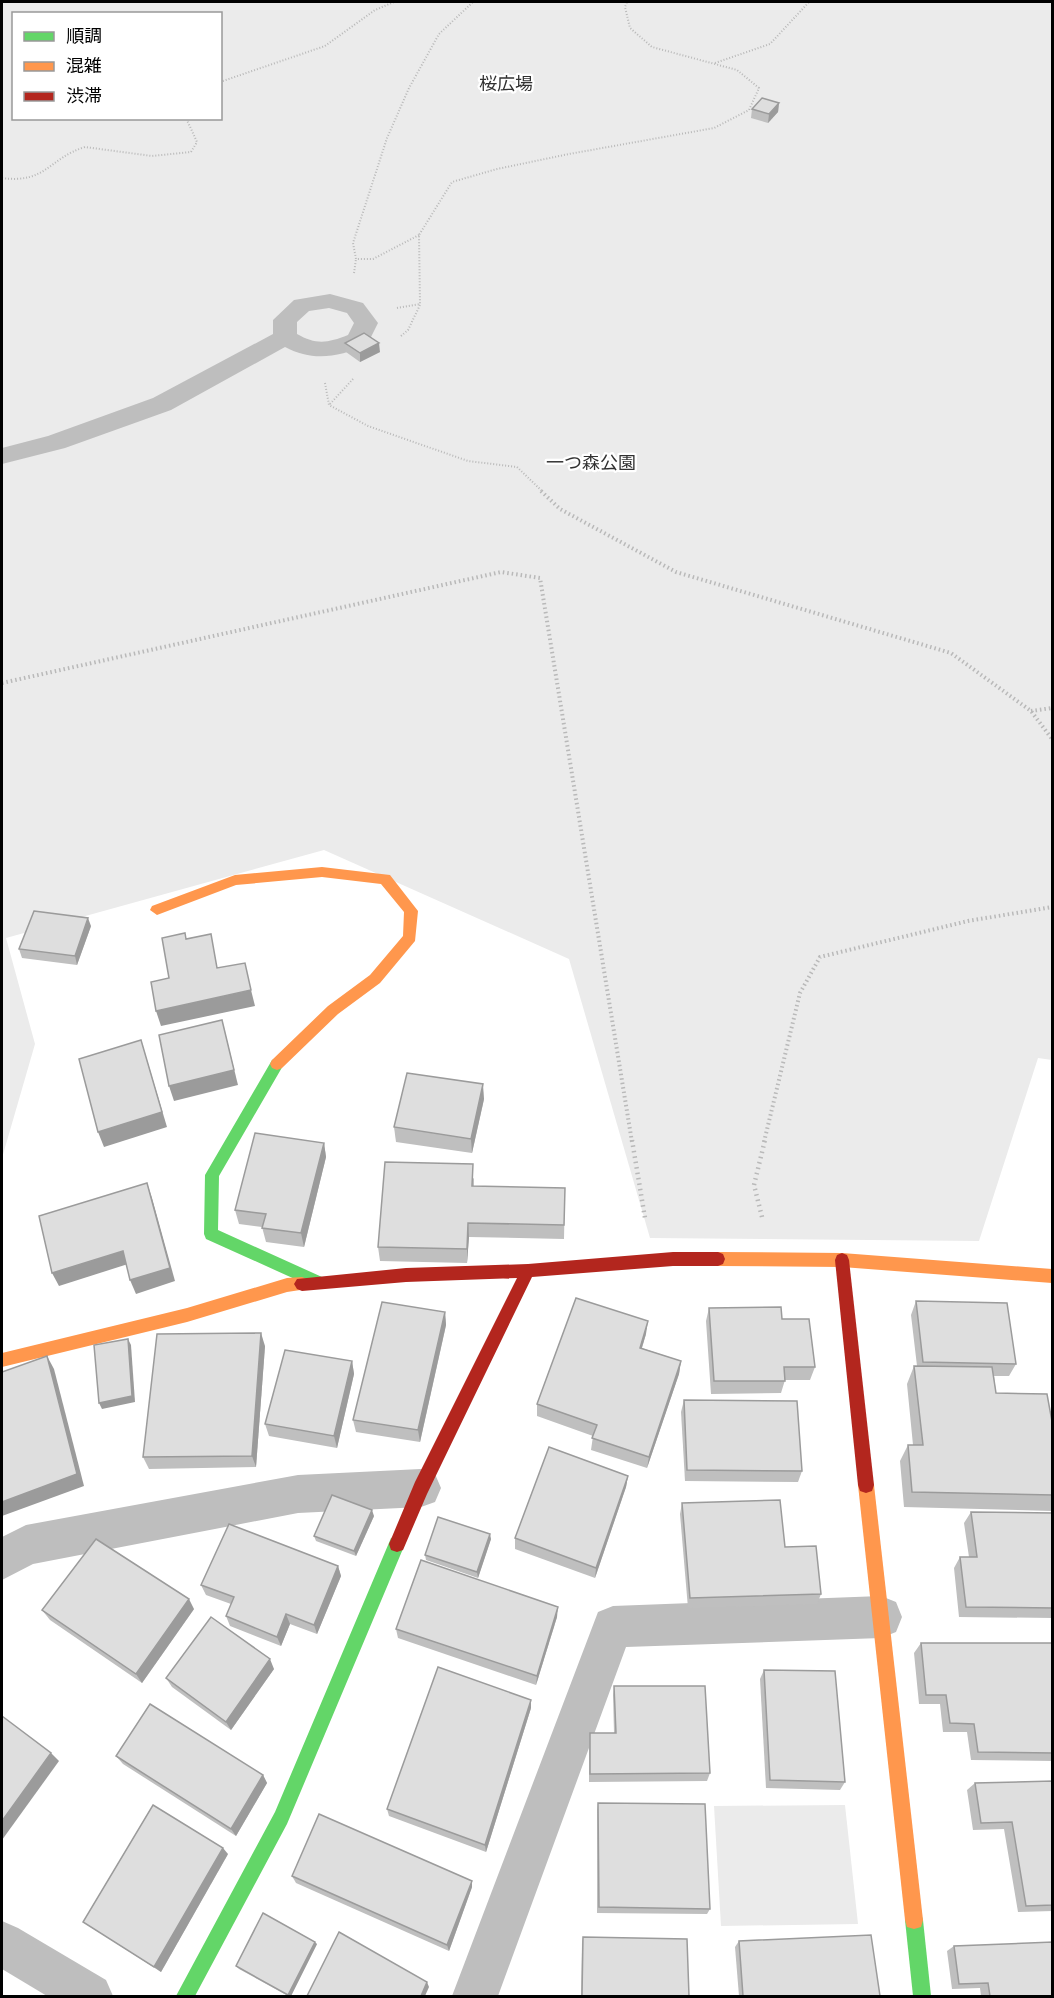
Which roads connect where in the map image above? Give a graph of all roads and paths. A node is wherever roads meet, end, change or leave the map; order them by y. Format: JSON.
{"nodes":[{"id":1,"x":394,"y":2,"type":"edge"},
{"id":2,"x":473,"y":2,"type":"edge"},
{"id":3,"x":627,"y":2,"type":"edge"},
{"id":4,"x":809,"y":2,"type":"edge"},
{"id":5,"x":714,"y":64,"type":"junction"},
{"id":6,"x":222,"y":81,"type":"edge"},
{"id":7,"x":187,"y":120,"type":"edge"},
{"id":8,"x":2,"y":178,"type":"edge"},
{"id":9,"x":419,"y":235,"type":"junction"},
{"id":10,"x":360,"y":315,"type":"junction"},
{"id":11,"x":285,"y":337,"type":"junction"},
{"id":12,"x":319,"y":350,"type":"junction"},
{"id":13,"x":2,"y":456,"type":"edge"},
{"id":14,"x":2,"y":683,"type":"edge"},
{"id":15,"x":1053,"y":708,"type":"edge"},
{"id":16,"x":1030,"y":711,"type":"junction"},
{"id":17,"x":1053,"y":739,"type":"edge"},
{"id":18,"x":1053,"y":907,"type":"edge"},
{"id":19,"x":157,"y":910,"type":"dead end"},
{"id":20,"x":652,"y":1260,"type":"junction"},
{"id":21,"x":772,"y":1260,"type":"junction"},
{"id":22,"x":842,"y":1260,"type":"junction"},
{"id":23,"x":528,"y":1271,"type":"junction"},
{"id":24,"x":1053,"y":1276,"type":"edge"},
{"id":25,"x":319,"y":1282,"type":"junction"},
{"id":26,"x":2,"y":1360,"type":"edge"},
{"id":27,"x":421,"y":1488,"type":"junction"},
{"id":28,"x":2,"y":1560,"type":"edge"},
{"id":29,"x":881,"y":1617,"type":"junction"},
{"id":30,"x":2,"y":1944,"type":"edge"},
{"id":31,"x":90,"y":1996,"type":"edge"},
{"id":32,"x":185,"y":1996,"type":"edge"},
{"id":33,"x":475,"y":1996,"type":"edge"},
{"id":34,"x":922,"y":1996,"type":"edge"}],
"edges":[{"from":1,"to":6,"type":"path"},
{"from":2,"to":9,"type":"path"},
{"from":3,"to":5,"type":"path"},
{"from":4,"to":5,"type":"path"},
{"from":5,"to":9,"type":"path"},
{"from":7,"to":8,"type":"path"},
{"from":9,"to":10,"type":"path"},
{"from":10,"to":11,"type":"street"},
{"from":10,"to":12,"type":"street"},
{"from":11,"to":12,"type":"street"},
{"from":11,"to":13,"type":"street"},
{"from":12,"to":16,"type":"path"},
{"from":14,"to":20,"type":"path"},
{"from":15,"to":16,"type":"path"},
{"from":16,"to":17,"type":"path"},
{"from":18,"to":21,"type":"path"},
{"from":19,"to":25,"type":"street"},
{"from":20,"to":21,"type":"street"},
{"from":20,"to":23,"type":"street"},
{"from":21,"to":22,"type":"street"},
{"from":22,"to":24,"type":"street"},
{"from":22,"to":29,"type":"street"},
{"from":23,"to":25,"type":"street"},
{"from":23,"to":27,"type":"street"},
{"from":25,"to":26,"type":"street"},
{"from":27,"to":28,"type":"street"},
{"from":27,"to":32,"type":"street"},
{"from":29,"to":33,"type":"street"},
{"from":29,"to":34,"type":"street"},
{"from":30,"to":31,"type":"street"}]}
